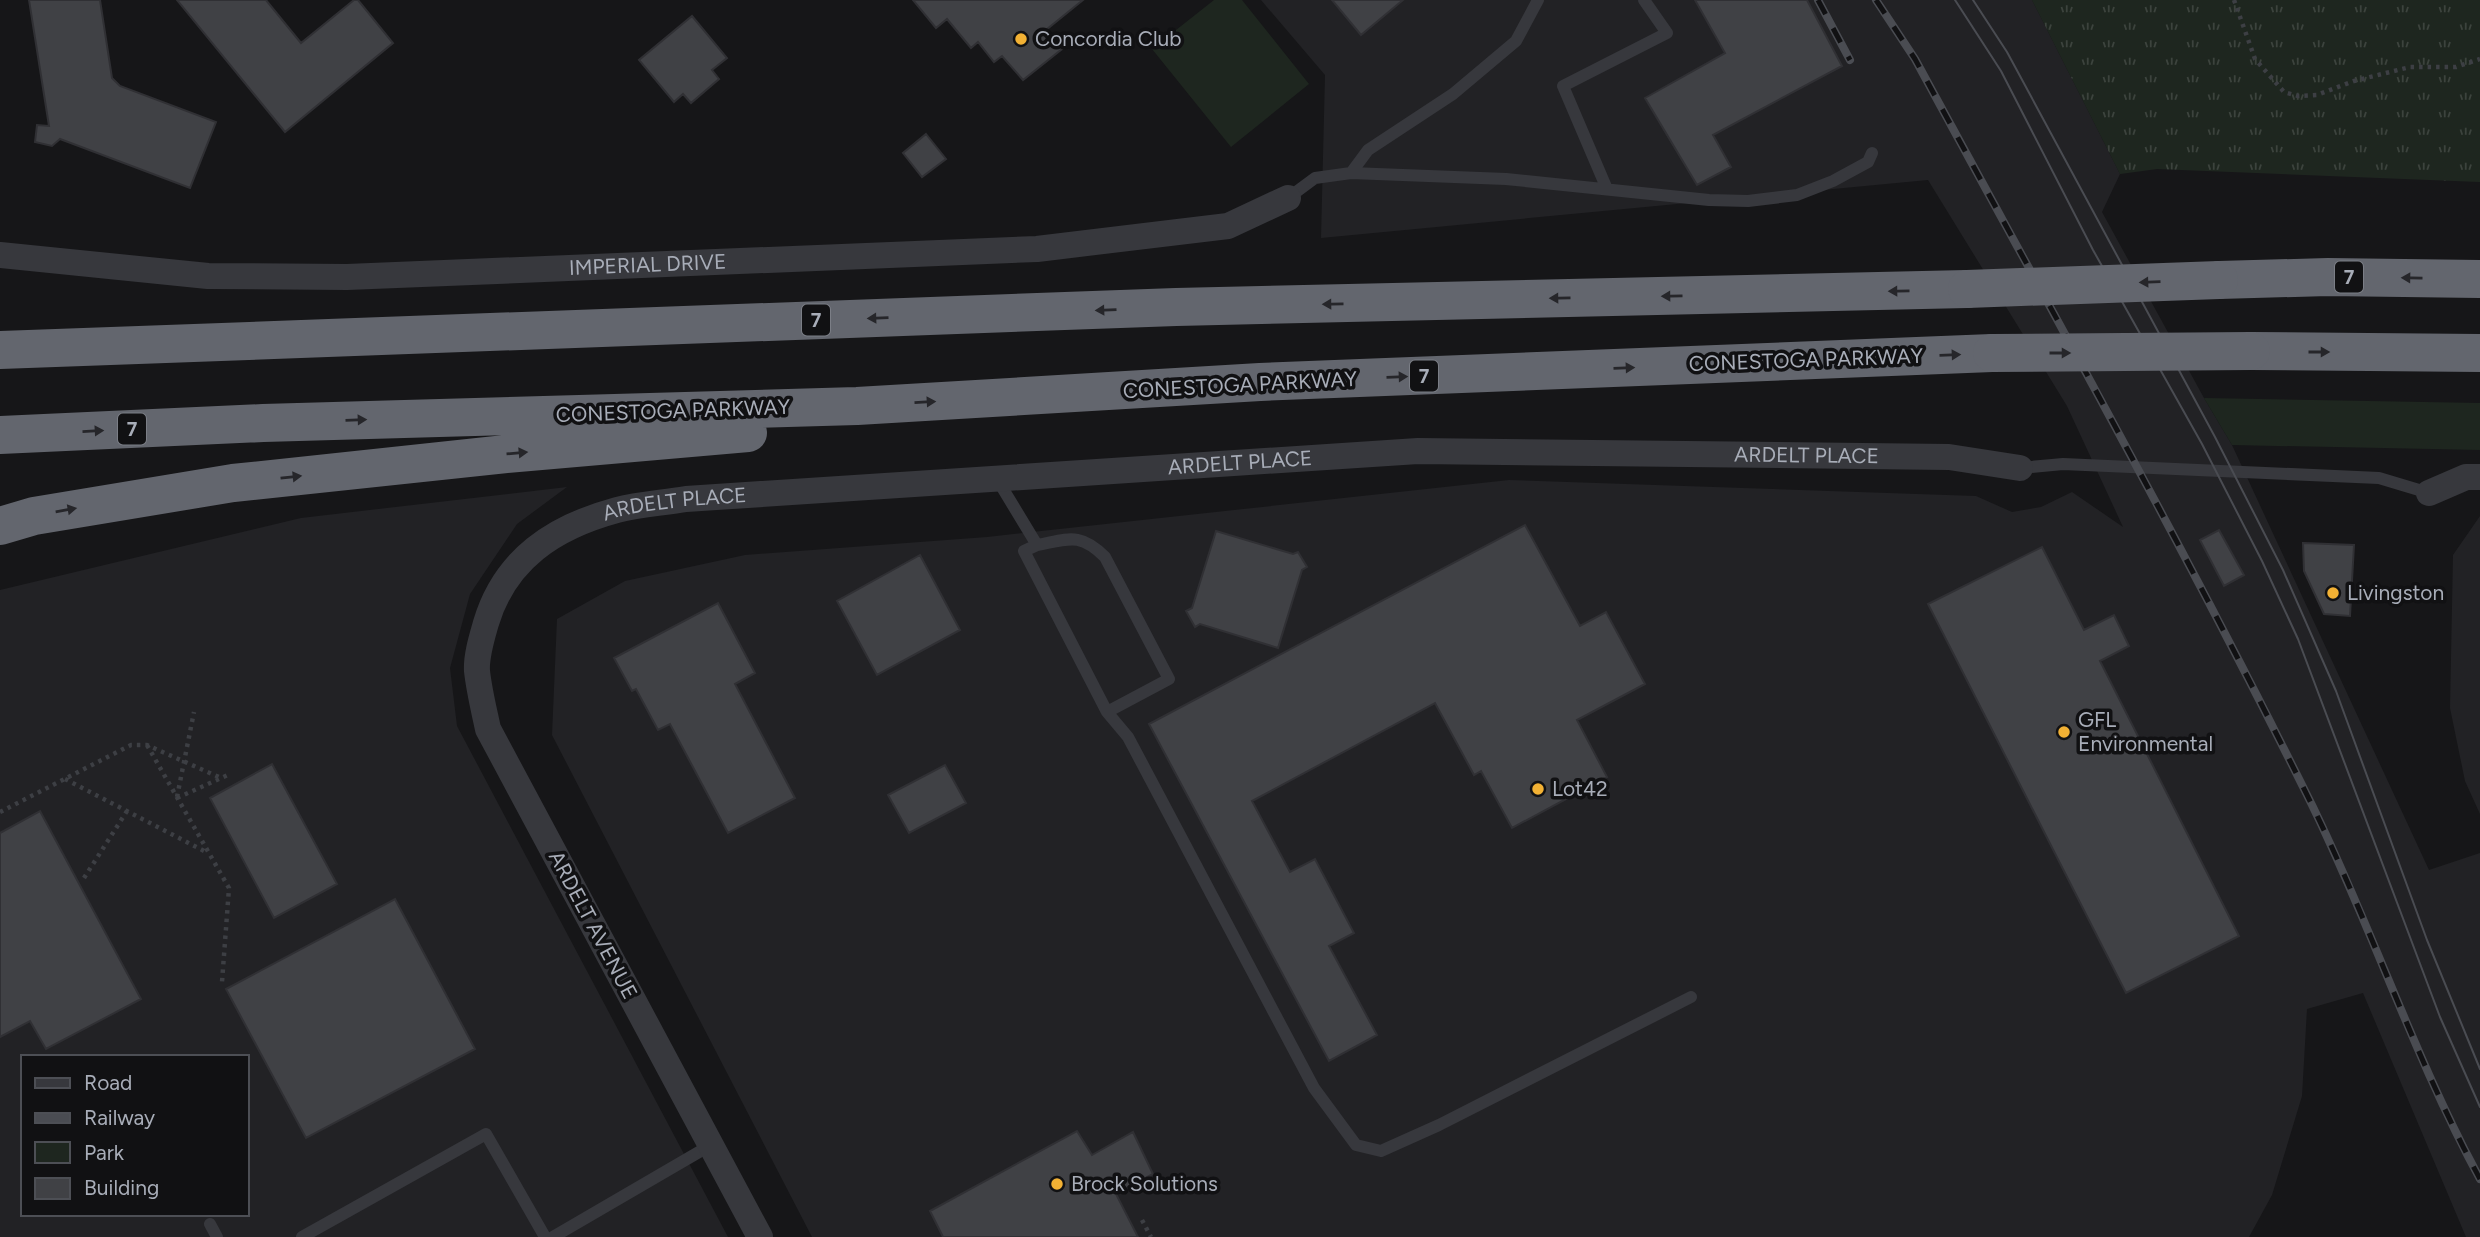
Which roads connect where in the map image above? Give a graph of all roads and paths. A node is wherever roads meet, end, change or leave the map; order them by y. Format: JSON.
{"nodes":[{"id":1,"x":1538,"y":0,"type":"edge"},
{"id":2,"x":1644,"y":0,"type":"edge"},
{"id":3,"x":2234,"y":0,"type":"edge"},
{"id":4,"x":2480,"y":59,"type":"edge"},
{"id":5,"x":1872,"y":153,"type":"dead end"},
{"id":6,"x":1351,"y":173,"type":"junction"},
{"id":7,"x":1607,"y":189,"type":"junction"},
{"id":8,"x":1288,"y":198,"type":"joint"},
{"id":9,"x":0,"y":255,"type":"edge"},
{"id":10,"x":2480,"y":279,"type":"edge"},
{"id":11,"x":1,"y":350,"type":"edge"},
{"id":12,"x":2480,"y":353,"type":"edge"},
{"id":13,"x":857,"y":406,"type":"junction"},
{"id":14,"x":0,"y":435,"type":"edge"},
{"id":15,"x":2020,"y":468,"type":"joint"},
{"id":16,"x":2480,"y":477,"type":"edge"},
{"id":17,"x":997,"y":479,"type":"junction"},
{"id":18,"x":2429,"y":493,"type":"joint"},
{"id":19,"x":0,"y":526,"type":"edge"},
{"id":20,"x":1037,"y":545,"type":"junction"},
{"id":21,"x":493,"y":599,"type":"joint"},
{"id":22,"x":194,"y":712,"type":"dead end"},
{"id":23,"x":1107,"y":712,"type":"junction"},
{"id":24,"x":146,"y":745,"type":"junction"},
{"id":25,"x":184,"y":762,"type":"junction"},
{"id":26,"x":230,"y":774,"type":"dead end"},
{"id":27,"x":64,"y":778,"type":"junction"},
{"id":28,"x":221,"y":778,"type":"junction"},
{"id":29,"x":177,"y":799,"type":"junction"},
{"id":30,"x":127,"y":811,"type":"junction"},
{"id":31,"x":0,"y":812,"type":"edge"},
{"id":32,"x":208,"y":853,"type":"junction"},
{"id":33,"x":84,"y":878,"type":"dead end"},
{"id":34,"x":222,"y":982,"type":"dead end"},
{"id":35,"x":1691,"y":997,"type":"dead end"},
{"id":36,"x":711,"y":1145,"type":"junction"},
{"id":37,"x":1142,"y":1220,"type":"dead end"},
{"id":38,"x":210,"y":1224,"type":"dead end"},
{"id":39,"x":217,"y":1237,"type":"edge"},
{"id":40,"x":302,"y":1237,"type":"edge"},
{"id":41,"x":545,"y":1237,"type":"edge"},
{"id":42,"x":553,"y":1237,"type":"edge"},
{"id":43,"x":760,"y":1237,"type":"edge"},
{"id":44,"x":1151,"y":1237,"type":"edge"}],
"edges":[{"from":1,"to":6,"type":"lane"},
{"from":2,"to":7,"type":"lane"},
{"from":3,"to":4,"type":"path"},
{"from":5,"to":7,"type":"lane"},
{"from":6,"to":7,"type":"lane"},
{"from":6,"to":8,"type":"lane"},
{"from":8,"to":9,"type":"street","name":"IMPERIAL DRIVE"},
{"from":10,"to":11,"type":"highway","number":"7","one_way":true,"bridge":true},
{"from":13,"to":12,"type":"highway","name":"CONESTOGA PARKWAY","number":"7","one_way":true,"bridge":true},
{"from":14,"to":13,"type":"highway","name":"CONESTOGA PARKWAY","number":"7","one_way":true},
{"from":19,"to":13,"type":"highway","one_way":true},
{"from":15,"to":17,"type":"street","name":"ARDELT PLACE"},
{"from":15,"to":18,"type":"lane"},
{"from":16,"to":18,"type":"street"},
{"from":17,"to":20,"type":"lane"},
{"from":17,"to":21,"type":"street","name":"ARDELT PLACE"},
{"from":20,"to":23,"type":"lane"},
{"from":20,"to":23,"type":"lane"},
{"from":21,"to":36,"type":"street","name":"ARDELT AVENUE"},
{"from":22,"to":25,"type":"path"},
{"from":23,"to":35,"type":"lane"},
{"from":24,"to":25,"type":"path"},
{"from":24,"to":27,"type":"path"},
{"from":24,"to":29,"type":"path"},
{"from":25,"to":28,"type":"path"},
{"from":25,"to":29,"type":"path"},
{"from":26,"to":28,"type":"path"},
{"from":27,"to":30,"type":"path"},
{"from":27,"to":31,"type":"path"},
{"from":28,"to":29,"type":"path"},
{"from":29,"to":32,"type":"path"},
{"from":30,"to":32,"type":"path"},
{"from":30,"to":33,"type":"path"},
{"from":32,"to":34,"type":"path"},
{"from":36,"to":42,"type":"lane"},
{"from":36,"to":43,"type":"street","name":"ARDELT AVENUE"},
{"from":37,"to":44,"type":"path"},
{"from":38,"to":39,"type":"lane"},
{"from":40,"to":41,"type":"lane"}]}
